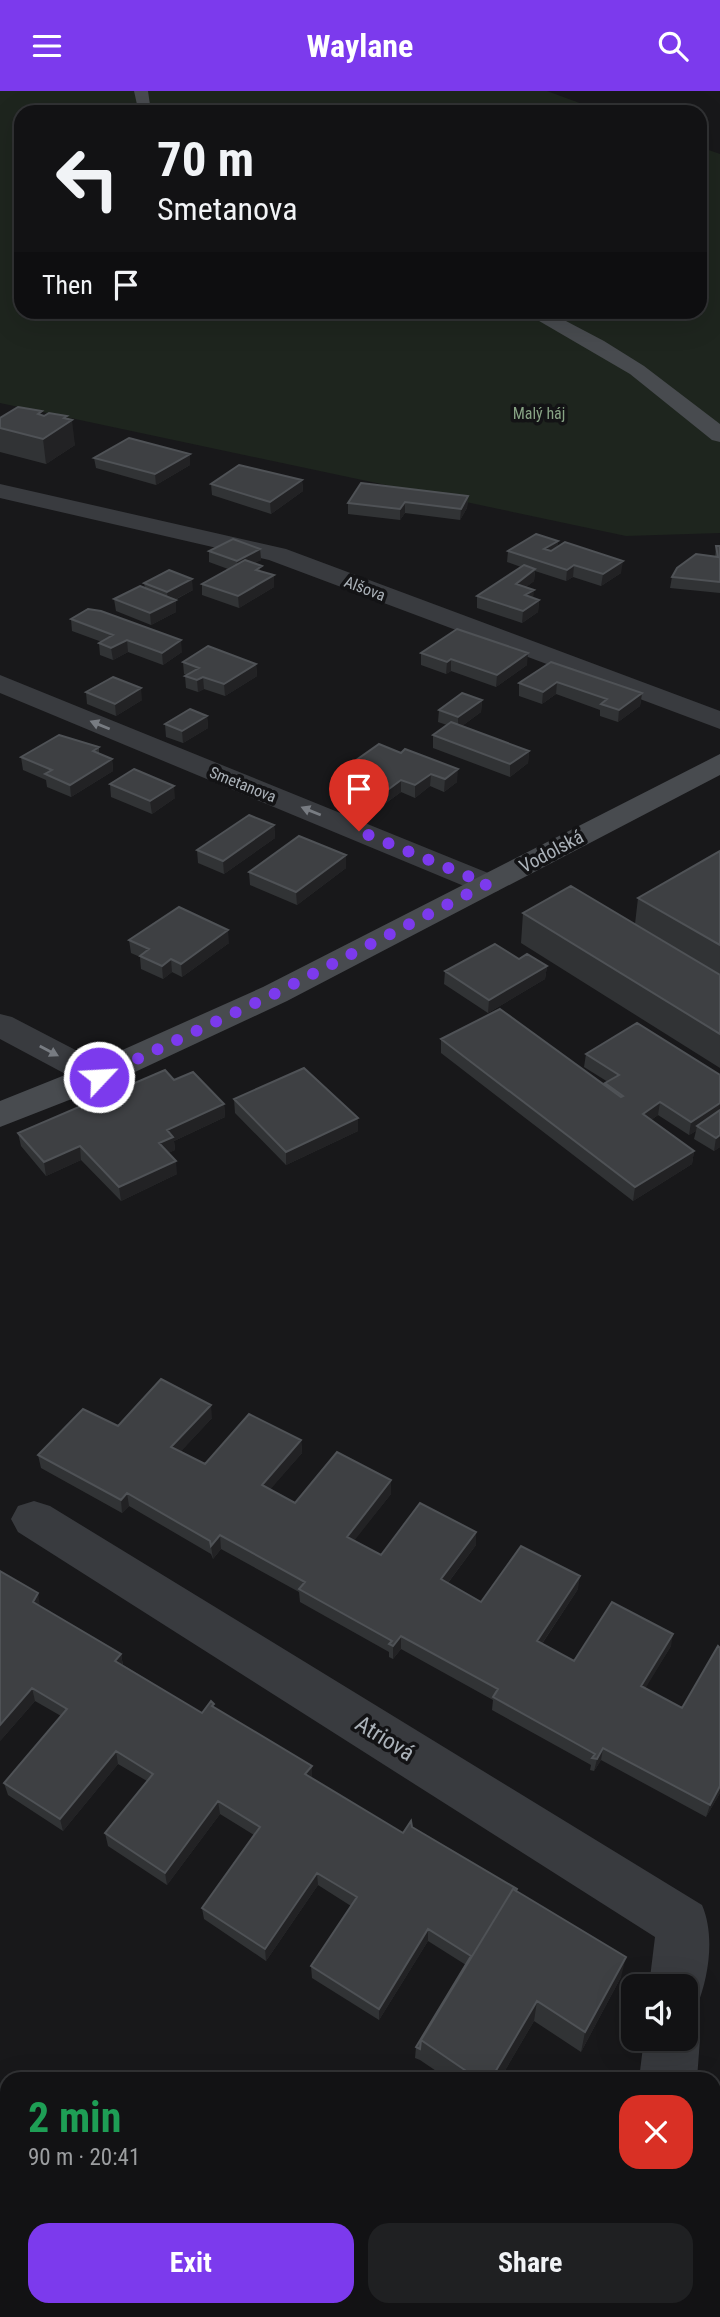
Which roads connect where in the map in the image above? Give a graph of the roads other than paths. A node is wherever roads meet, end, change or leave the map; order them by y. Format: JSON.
{"nodes":[{"id":1,"x":547,"y":319,"type":"edge"},
{"id":2,"x":720,"y":435,"type":"edge"},
{"id":3,"x":0,"y":491,"type":"edge"},
{"id":4,"x":0,"y":683,"type":"edge"},
{"id":5,"x":720,"y":721,"type":"edge"},
{"id":6,"x":720,"y":763,"type":"edge"},
{"id":7,"x":487,"y":884,"type":"junction"},
{"id":8,"x":0,"y":1025,"type":"edge"},
{"id":9,"x":99,"y":1077,"type":"junction"},
{"id":10,"x":0,"y":1115,"type":"edge"},
{"id":11,"x":34,"y":1519,"type":"dead end"},
{"id":12,"x":678,"y":1974,"type":"edge"},
{"id":13,"x":671,"y":2051,"type":"edge"},
{"id":14,"x":669,"y":2072,"type":"edge"}],
"edges":[{"from":1,"to":2,"type":"street"},
{"from":3,"to":5,"type":"street","name":"Alšova"},
{"from":7,"to":4,"type":"street","name":"Smetanova","one_way":true},
{"from":6,"to":7,"type":"street","name":"Vodolská"},
{"from":7,"to":9,"type":"street","name":"Vodolská"},
{"from":8,"to":9,"type":"street","one_way":true},
{"from":9,"to":10,"type":"street","name":"Vodolská"},
{"from":11,"to":12,"type":"street","name":"Atriová"},
{"from":13,"to":14,"type":"street"}]}
